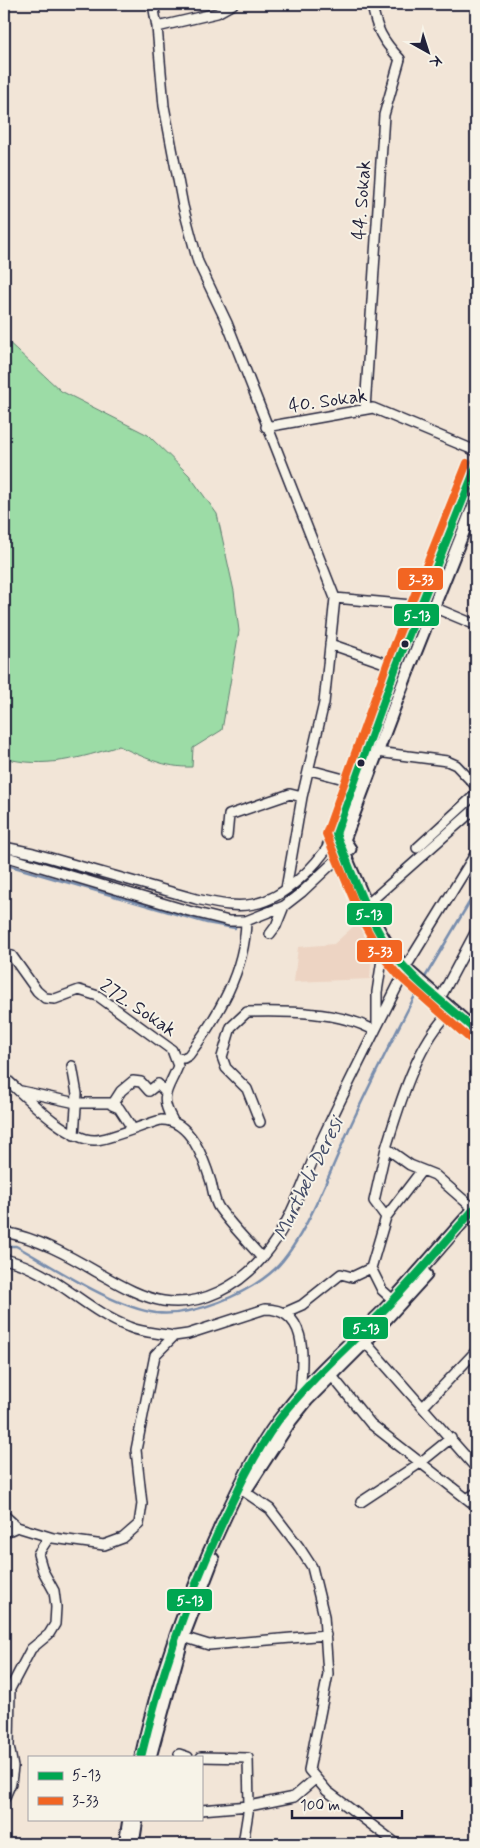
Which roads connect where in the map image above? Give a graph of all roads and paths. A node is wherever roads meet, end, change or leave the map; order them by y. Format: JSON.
{"nodes":[{"id":1,"x":153,"y":4,"type":"edge"},
{"id":2,"x":233,"y":4,"type":"edge"},
{"id":3,"x":372,"y":4,"type":"edge"},
{"id":4,"x":157,"y":27,"type":"junction"},
{"id":5,"x":365,"y":409,"type":"junction"},
{"id":6,"x":266,"y":427,"type":"junction"},
{"id":7,"x":476,"y":451,"type":"edge"},
{"id":8,"x":476,"y":467,"type":"edge"},
{"id":9,"x":476,"y":500,"type":"edge"},
{"id":10,"x":335,"y":598,"type":"junction"},
{"id":11,"x":427,"y":607,"type":"junction"},
{"id":12,"x":476,"y":625,"type":"edge"},
{"id":13,"x":330,"y":644,"type":"junction"},
{"id":14,"x":396,"y":667,"type":"junction"},
{"id":15,"x":377,"y":752,"type":"junction"},
{"id":16,"x":310,"y":770,"type":"junction"},
{"id":17,"x":355,"y":782,"type":"junction"},
{"id":18,"x":476,"y":786,"type":"edge"},
{"id":19,"x":476,"y":794,"type":"edge"},
{"id":20,"x":302,"y":797,"type":"junction"},
{"id":21,"x":476,"y":808,"type":"edge"},
{"id":22,"x":227,"y":836,"type":"dead end"},
{"id":23,"x":341,"y":840,"type":"junction"},
{"id":24,"x":329,"y":845,"type":"joint"},
{"id":25,"x":4,"y":847,"type":"edge"},
{"id":26,"x":416,"y":848,"type":"dead end"},
{"id":27,"x":476,"y":853,"type":"edge"},
{"id":28,"x":4,"y":856,"type":"edge"},
{"id":29,"x":286,"y":889,"type":"junction"},
{"id":30,"x":371,"y":901,"type":"junction"},
{"id":31,"x":284,"y":906,"type":"junction"},
{"id":32,"x":246,"y":921,"type":"junction"},
{"id":33,"x":476,"y":931,"type":"edge"},
{"id":34,"x":270,"y":934,"type":"dead end"},
{"id":35,"x":384,"y":940,"type":"junction"},
{"id":36,"x":4,"y":955,"type":"edge"},
{"id":37,"x":410,"y":968,"type":"junction"},
{"id":38,"x":442,"y":996,"type":"junction"},
{"id":39,"x":452,"y":1010,"type":"junction"},
{"id":40,"x":476,"y":1022,"type":"edge"},
{"id":41,"x":375,"y":1031,"type":"junction"},
{"id":42,"x":476,"y":1031,"type":"edge"},
{"id":43,"x":176,"y":1058,"type":"junction"},
{"id":44,"x":72,"y":1066,"type":"dead end"},
{"id":45,"x":4,"y":1077,"type":"edge"},
{"id":46,"x":21,"y":1091,"type":"junction"},
{"id":47,"x":166,"y":1092,"type":"junction"},
{"id":48,"x":112,"y":1103,"type":"junction"},
{"id":49,"x":76,"y":1104,"type":"junction"},
{"id":50,"x":172,"y":1120,"type":"junction"},
{"id":51,"x":260,"y":1122,"type":"dead end"},
{"id":52,"x":132,"y":1128,"type":"junction"},
{"id":53,"x":74,"y":1135,"type":"junction"},
{"id":54,"x":386,"y":1148,"type":"junction"},
{"id":55,"x":422,"y":1170,"type":"junction"},
{"id":56,"x":476,"y":1211,"type":"edge"},
{"id":57,"x":386,"y":1217,"type":"junction"},
{"id":58,"x":4,"y":1232,"type":"edge"},
{"id":59,"x":262,"y":1258,"type":"junction"},
{"id":60,"x":4,"y":1259,"type":"edge"},
{"id":61,"x":371,"y":1268,"type":"junction"},
{"id":62,"x":393,"y":1300,"type":"junction"},
{"id":63,"x":284,"y":1313,"type":"junction"},
{"id":64,"x":174,"y":1336,"type":"junction"},
{"id":65,"x":366,"y":1342,"type":"junction"},
{"id":66,"x":476,"y":1351,"type":"edge"},
{"id":67,"x":332,"y":1376,"type":"junction"},
{"id":68,"x":300,"y":1394,"type":"junction"},
{"id":69,"x":423,"y":1407,"type":"junction"},
{"id":70,"x":450,"y":1438,"type":"junction"},
{"id":71,"x":420,"y":1464,"type":"junction"},
{"id":72,"x":476,"y":1468,"type":"edge"},
{"id":73,"x":245,"y":1492,"type":"junction"},
{"id":74,"x":476,"y":1493,"type":"edge"},
{"id":75,"x":467,"y":1499,"type":"junction"},
{"id":76,"x":361,"y":1502,"type":"dead end"},
{"id":77,"x":476,"y":1506,"type":"edge"},
{"id":78,"x":4,"y":1515,"type":"edge"},
{"id":79,"x":17,"y":1528,"type":"junction"},
{"id":80,"x":4,"y":1533,"type":"edge"},
{"id":81,"x":49,"y":1537,"type":"junction"},
{"id":82,"x":326,"y":1635,"type":"junction"},
{"id":83,"x":182,"y":1637,"type":"junction"},
{"id":84,"x":141,"y":1756,"type":"edge"},
{"id":85,"x":150,"y":1756,"type":"edge"},
{"id":86,"x":202,"y":1757,"type":"edge"},
{"id":87,"x":315,"y":1779,"type":"junction"},
{"id":88,"x":4,"y":1799,"type":"edge"},
{"id":89,"x":249,"y":1806,"type":"junction"},
{"id":90,"x":202,"y":1810,"type":"edge"},
{"id":91,"x":129,"y":1820,"type":"edge"},
{"id":92,"x":137,"y":1820,"type":"edge"},
{"id":93,"x":125,"y":1844,"type":"edge"},
{"id":94,"x":133,"y":1844,"type":"edge"},
{"id":95,"x":243,"y":1844,"type":"edge"},
{"id":96,"x":398,"y":1844,"type":"edge"}],
"edges":[{"from":1,"to":4,"type":"street"},
{"from":2,"to":4,"type":"street"},
{"from":3,"to":5,"type":"street","name":"44. Sokak"},
{"from":4,"to":6,"type":"street"},
{"from":5,"to":6,"type":"street","name":"40. Sokak"},
{"from":5,"to":7,"type":"street","name":"40. Sokak"},
{"from":6,"to":10,"type":"street"},
{"from":8,"to":11,"type":"main road"},
{"from":9,"to":11,"type":"main road"},
{"from":10,"to":11,"type":"street"},
{"from":10,"to":13,"type":"street"},
{"from":11,"to":12,"type":"street"},
{"from":11,"to":14,"type":"main road"},
{"from":11,"to":15,"type":"main road"},
{"from":13,"to":14,"type":"street"},
{"from":13,"to":16,"type":"street"},
{"from":14,"to":17,"type":"main road"},
{"from":15,"to":18,"type":"street"},
{"from":15,"to":23,"type":"main road"},
{"from":16,"to":17,"type":"street"},
{"from":16,"to":20,"type":"street"},
{"from":17,"to":23,"type":"main road"},
{"from":19,"to":26,"type":"street"},
{"from":20,"to":22,"type":"street"},
{"from":20,"to":29,"type":"street"},
{"from":21,"to":30,"type":"street"},
{"from":23,"to":24,"type":"main road"},
{"from":23,"to":30,"type":"main road"},
{"from":23,"to":31,"type":"street"},
{"from":23,"to":35,"type":"main road"},
{"from":24,"to":29,"type":"street"},
{"from":25,"to":29,"type":"street"},
{"from":27,"to":37,"type":"street"},
{"from":28,"to":32,"type":"street"},
{"from":30,"to":37,"type":"main road"},
{"from":31,"to":32,"type":"street"},
{"from":31,"to":34,"type":"street"},
{"from":32,"to":43,"type":"street"},
{"from":33,"to":38,"type":"street"},
{"from":35,"to":37,"type":"main road"},
{"from":35,"to":41,"type":"street"},
{"from":36,"to":43,"type":"street","name":"272. Sokak"},
{"from":37,"to":38,"type":"main road"},
{"from":37,"to":41,"type":"street"},
{"from":38,"to":39,"type":"main road"},
{"from":38,"to":40,"type":"main road"},
{"from":39,"to":42,"type":"main road"},
{"from":39,"to":54,"type":"street"},
{"from":41,"to":51,"type":"street"},
{"from":41,"to":59,"type":"street"},
{"from":43,"to":47,"type":"street","name":"272. Sokak"},
{"from":44,"to":49,"type":"street"},
{"from":45,"to":46,"type":"street"},
{"from":46,"to":49,"type":"street"},
{"from":46,"to":53,"type":"street"},
{"from":47,"to":48,"type":"street"},
{"from":47,"to":50,"type":"street"},
{"from":48,"to":49,"type":"street"},
{"from":48,"to":52,"type":"street"},
{"from":49,"to":53,"type":"street"},
{"from":50,"to":52,"type":"street"},
{"from":50,"to":59,"type":"street"},
{"from":52,"to":53,"type":"street"},
{"from":54,"to":55,"type":"street"},
{"from":54,"to":57,"type":"street"},
{"from":55,"to":56,"type":"street"},
{"from":55,"to":57,"type":"street"},
{"from":56,"to":62,"type":"main road"},
{"from":56,"to":65,"type":"main road"},
{"from":57,"to":61,"type":"street"},
{"from":58,"to":59,"type":"street"},
{"from":60,"to":64,"type":"street"},
{"from":61,"to":62,"type":"street"},
{"from":61,"to":63,"type":"street"},
{"from":62,"to":68,"type":"main road"},
{"from":63,"to":64,"type":"street"},
{"from":63,"to":68,"type":"street"},
{"from":64,"to":81,"type":"street"},
{"from":65,"to":67,"type":"main road"},
{"from":65,"to":69,"type":"street"},
{"from":66,"to":69,"type":"street"},
{"from":67,"to":71,"type":"street"},
{"from":67,"to":73,"type":"main road"},
{"from":68,"to":84,"type":"main road"},
{"from":69,"to":70,"type":"street"},
{"from":70,"to":71,"type":"street"},
{"from":70,"to":72,"type":"street"},
{"from":71,"to":75,"type":"street"},
{"from":71,"to":76,"type":"street"},
{"from":73,"to":82,"type":"street"},
{"from":73,"to":83,"type":"main road"},
{"from":74,"to":75,"type":"street"},
{"from":75,"to":77,"type":"street"},
{"from":78,"to":79,"type":"street"},
{"from":79,"to":80,"type":"street"},
{"from":79,"to":81,"type":"street"},
{"from":81,"to":88,"type":"street"},
{"from":82,"to":83,"type":"street"},
{"from":82,"to":87,"type":"street"},
{"from":83,"to":85,"type":"main road"},
{"from":86,"to":89,"type":"street"},
{"from":87,"to":89,"type":"street"},
{"from":87,"to":96,"type":"street"},
{"from":89,"to":90,"type":"street"},
{"from":89,"to":95,"type":"street"},
{"from":91,"to":93,"type":"main road"},
{"from":92,"to":94,"type":"main road"}]}
